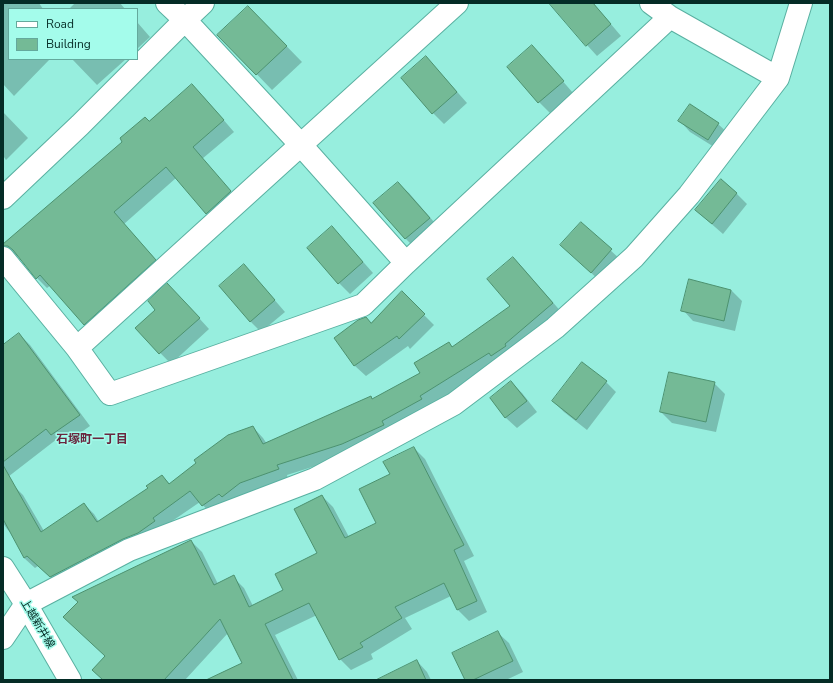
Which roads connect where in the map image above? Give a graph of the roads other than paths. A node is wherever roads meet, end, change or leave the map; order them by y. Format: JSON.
{"nodes":[{"id":1,"x":167,"y":3,"type":"edge"},
{"id":2,"x":204,"y":3,"type":"edge"},
{"id":3,"x":456,"y":3,"type":"edge"},
{"id":4,"x":651,"y":3,"type":"edge"},
{"id":5,"x":801,"y":3,"type":"edge"},
{"id":6,"x":670,"y":17,"type":"junction"},
{"id":7,"x":184,"y":20,"type":"junction"},
{"id":8,"x":778,"y":78,"type":"junction"},
{"id":9,"x":300,"y":144,"type":"junction"},
{"id":10,"x":3,"y":198,"type":"edge"},
{"id":11,"x":3,"y":258,"type":"edge"},
{"id":12,"x":406,"y":263,"type":"junction"},
{"id":13,"x":77,"y":348,"type":"junction"},
{"id":14,"x":3,"y":568,"type":"edge"},
{"id":15,"x":26,"y":604,"type":"junction"},
{"id":16,"x":3,"y":638,"type":"edge"},
{"id":17,"x":70,"y":680,"type":"edge"}],
"edges":[{"from":1,"to":7,"type":"street"},
{"from":2,"to":7,"type":"street"},
{"from":3,"to":9,"type":"street"},
{"from":4,"to":6,"type":"street"},
{"from":5,"to":8,"type":"street"},
{"from":6,"to":8,"type":"street"},
{"from":6,"to":12,"type":"street"},
{"from":7,"to":9,"type":"street"},
{"from":7,"to":10,"type":"street"},
{"from":8,"to":15,"type":"street"},
{"from":9,"to":12,"type":"street"},
{"from":9,"to":13,"type":"street"},
{"from":11,"to":13,"type":"street"},
{"from":12,"to":13,"type":"street"},
{"from":14,"to":15,"type":"street","name":"上越新井線"},
{"from":15,"to":16,"type":"street"},
{"from":15,"to":17,"type":"street","name":"上越新井線"}]}
